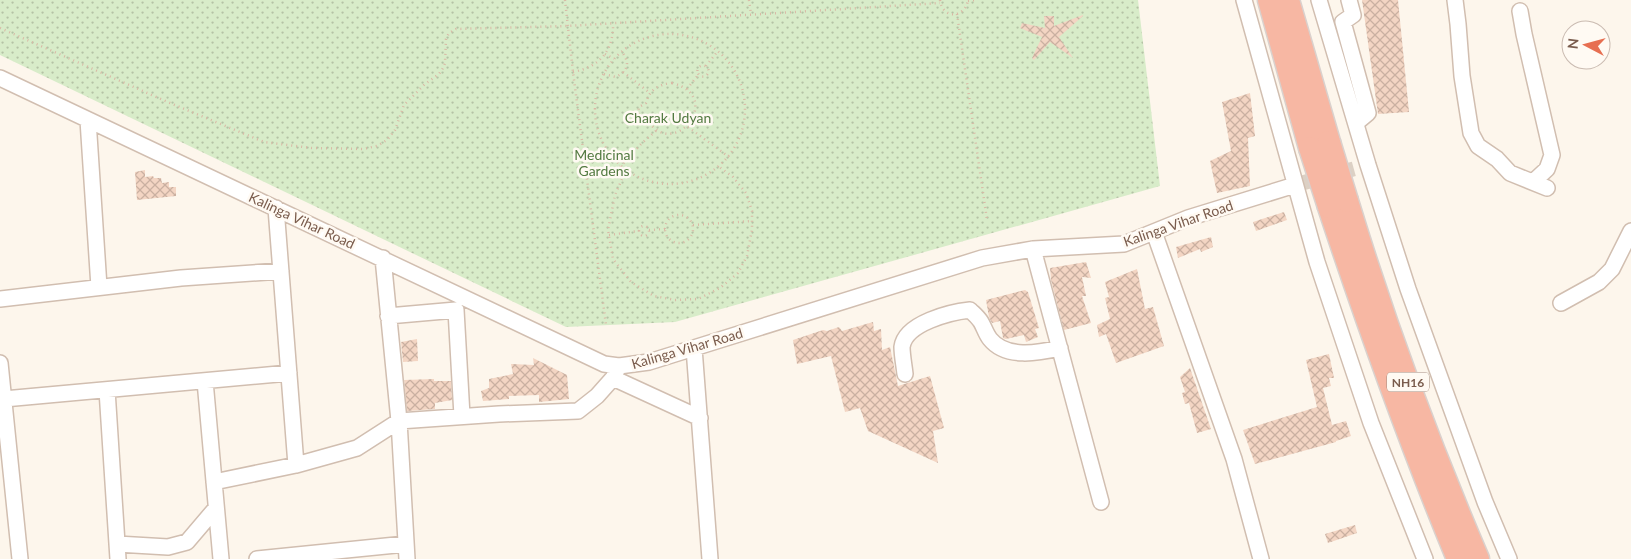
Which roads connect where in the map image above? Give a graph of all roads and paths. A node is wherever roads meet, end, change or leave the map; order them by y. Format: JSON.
{"nodes":[{"id":1,"x":565,"y":0,"type":"edge"},
{"id":2,"x":749,"y":0,"type":"edge"},
{"id":3,"x":968,"y":0,"type":"edge"},
{"id":4,"x":976,"y":0,"type":"edge"},
{"id":5,"x":1244,"y":0,"type":"edge"},
{"id":6,"x":1269,"y":0,"type":"edge"},
{"id":7,"x":1288,"y":0,"type":"edge"},
{"id":8,"x":1319,"y":0,"type":"edge"},
{"id":9,"x":1349,"y":0,"type":"edge"},
{"id":10,"x":1455,"y":0,"type":"edge"},
{"id":11,"x":940,"y":2,"type":"edge"},
{"id":12,"x":1520,"y":11,"type":"dead end"},
{"id":13,"x":750,"y":14,"type":"junction"},
{"id":14,"x":957,"y":14,"type":"junction"},
{"id":15,"x":614,"y":22,"type":"junction"},
{"id":16,"x":568,"y":26,"type":"junction"},
{"id":17,"x":0,"y":28,"type":"edge"},
{"id":18,"x":622,"y":52,"type":"junction"},
{"id":19,"x":717,"y":52,"type":"junction"},
{"id":20,"x":605,"y":54,"type":"junction"},
{"id":21,"x":614,"y":59,"type":"junction"},
{"id":22,"x":706,"y":66,"type":"junction"},
{"id":23,"x":573,"y":72,"type":"junction"},
{"id":24,"x":623,"y":72,"type":"junction"},
{"id":25,"x":604,"y":74,"type":"junction"},
{"id":26,"x":699,"y":75,"type":"junction"},
{"id":27,"x":0,"y":78,"type":"edge"},
{"id":28,"x":687,"y":89,"type":"junction"},
{"id":29,"x":650,"y":93,"type":"junction"},
{"id":30,"x":88,"y":120,"type":"junction"},
{"id":31,"x":1356,"y":123,"type":"junction"},
{"id":32,"x":688,"y":127,"type":"junction"},
{"id":33,"x":657,"y":130,"type":"junction"},
{"id":34,"x":1319,"y":145,"type":"junction"},
{"id":35,"x":729,"y":157,"type":"junction"},
{"id":36,"x":718,"y":166,"type":"junction"},
{"id":37,"x":620,"y":167,"type":"junction"},
{"id":38,"x":626,"y":170,"type":"junction"},
{"id":39,"x":1533,"y":182,"type":"junction"},
{"id":40,"x":1295,"y":185,"type":"junction"},
{"id":41,"x":1547,"y":188,"type":"dead end"},
{"id":42,"x":1338,"y":204,"type":"junction"},
{"id":43,"x":276,"y":208,"type":"junction"},
{"id":44,"x":987,"y":220,"type":"dead end"},
{"id":45,"x":752,"y":221,"type":"junction"},
{"id":46,"x":693,"y":225,"type":"junction"},
{"id":47,"x":665,"y":229,"type":"junction"},
{"id":48,"x":649,"y":230,"type":"junction"},
{"id":49,"x":638,"y":231,"type":"junction"},
{"id":50,"x":1631,"y":231,"type":"edge"},
{"id":51,"x":1154,"y":232,"type":"junction"},
{"id":52,"x":609,"y":235,"type":"junction"},
{"id":53,"x":1033,"y":249,"type":"junction"},
{"id":54,"x":383,"y":258,"type":"junction"},
{"id":55,"x":281,"y":271,"type":"junction"},
{"id":56,"x":99,"y":287,"type":"junction"},
{"id":57,"x":0,"y":299,"type":"edge"},
{"id":58,"x":1561,"y":303,"type":"dead end"},
{"id":59,"x":388,"y":316,"type":"junction"},
{"id":60,"x":606,"y":325,"type":"dead end"},
{"id":61,"x":694,"y":348,"type":"junction"},
{"id":62,"x":1060,"y":348,"type":"junction"},
{"id":63,"x":0,"y":363,"type":"edge"},
{"id":64,"x":616,"y":372,"type":"junction"},
{"id":65,"x":289,"y":373,"type":"junction"},
{"id":66,"x":905,"y":374,"type":"dead end"},
{"id":67,"x":205,"y":381,"type":"junction"},
{"id":68,"x":107,"y":390,"type":"junction"},
{"id":69,"x":4,"y":399,"type":"junction"},
{"id":70,"x":462,"y":416,"type":"junction"},
{"id":71,"x":700,"y":418,"type":"junction"},
{"id":72,"x":399,"y":421,"type":"junction"},
{"id":73,"x":296,"y":465,"type":"junction"},
{"id":74,"x":214,"y":482,"type":"junction"},
{"id":75,"x":1101,"y":502,"type":"dead end"},
{"id":76,"x":216,"y":508,"type":"junction"},
{"id":77,"x":117,"y":544,"type":"junction"},
{"id":78,"x":407,"y":552,"type":"edge"},
{"id":79,"x":20,"y":559,"type":"edge"},
{"id":80,"x":118,"y":559,"type":"edge"},
{"id":81,"x":221,"y":559,"type":"edge"},
{"id":82,"x":257,"y":559,"type":"edge"},
{"id":83,"x":710,"y":559,"type":"edge"},
{"id":84,"x":1261,"y":559,"type":"edge"},
{"id":85,"x":1424,"y":559,"type":"edge"},
{"id":86,"x":1458,"y":559,"type":"edge"},
{"id":87,"x":1478,"y":559,"type":"edge"},
{"id":88,"x":1509,"y":559,"type":"edge"}],
"edges":[{"from":1,"to":16,"type":"path"},
{"from":2,"to":13,"type":"path"},
{"from":3,"to":4,"type":"path"},
{"from":3,"to":14,"type":"path"},
{"from":5,"to":40,"type":"street"},
{"from":6,"to":34,"type":"highway","number":"NH16"},
{"from":7,"to":34,"type":"highway","number":"NH16"},
{"from":8,"to":31,"type":"street"},
{"from":9,"to":31,"type":"street"},
{"from":10,"to":39,"type":"street"},
{"from":11,"to":13,"type":"path"},
{"from":11,"to":14,"type":"path"},
{"from":12,"to":39,"type":"street"},
{"from":13,"to":15,"type":"path"},
{"from":14,"to":44,"type":"path"},
{"from":15,"to":16,"type":"path"},
{"from":15,"to":20,"type":"path"},
{"from":16,"to":17,"type":"path"},
{"from":16,"to":23,"type":"path"},
{"from":18,"to":19,"type":"path"},
{"from":18,"to":21,"type":"path"},
{"from":18,"to":24,"type":"path"},
{"from":19,"to":22,"type":"path"},
{"from":19,"to":35,"type":"path"},
{"from":20,"to":21,"type":"path"},
{"from":20,"to":23,"type":"path"},
{"from":21,"to":25,"type":"path"},
{"from":22,"to":26,"type":"path"},
{"from":22,"to":26,"type":"path"},
{"from":23,"to":60,"type":"path"},
{"from":24,"to":25,"type":"path"},
{"from":24,"to":29,"type":"path"},
{"from":25,"to":37,"type":"path"},
{"from":26,"to":28,"type":"path"},
{"from":27,"to":30,"type":"street","name":"Kalinga Vihar Road"},
{"from":28,"to":29,"type":"path"},
{"from":28,"to":32,"type":"path"},
{"from":29,"to":33,"type":"path"},
{"from":30,"to":43,"type":"street","name":"Kalinga Vihar Road"},
{"from":30,"to":56,"type":"street"},
{"from":31,"to":88,"type":"street"},
{"from":32,"to":33,"type":"path"},
{"from":32,"to":35,"type":"path"},
{"from":33,"to":37,"type":"path"},
{"from":34,"to":42,"type":"highway","number":"NH16","bridge":true},
{"from":35,"to":36,"type":"path"},
{"from":36,"to":38,"type":"path"},
{"from":36,"to":45,"type":"path"},
{"from":37,"to":38,"type":"path"},
{"from":38,"to":52,"type":"path"},
{"from":39,"to":41,"type":"street"},
{"from":40,"to":51,"type":"street","name":"Kalinga Vihar Road"},
{"from":40,"to":85,"type":"street"},
{"from":42,"to":86,"type":"highway","number":"NH16"},
{"from":42,"to":87,"type":"highway","number":"NH16"},
{"from":43,"to":54,"type":"street","name":"Kalinga Vihar Road"},
{"from":43,"to":55,"type":"street"},
{"from":45,"to":46,"type":"path"},
{"from":45,"to":52,"type":"path"},
{"from":46,"to":47,"type":"path"},
{"from":46,"to":47,"type":"path"},
{"from":47,"to":48,"type":"path"},
{"from":48,"to":49,"type":"path"},
{"from":48,"to":49,"type":"path"},
{"from":49,"to":52,"type":"path"},
{"from":50,"to":58,"type":"street"},
{"from":51,"to":53,"type":"street","name":"Kalinga Vihar Road"},
{"from":51,"to":84,"type":"street"},
{"from":53,"to":61,"type":"street","name":"Kalinga Vihar Road"},
{"from":53,"to":62,"type":"street"},
{"from":54,"to":59,"type":"street"},
{"from":54,"to":64,"type":"street","name":"Kalinga Vihar Road"},
{"from":55,"to":56,"type":"street"},
{"from":55,"to":65,"type":"street"},
{"from":56,"to":57,"type":"street"},
{"from":59,"to":70,"type":"street"},
{"from":59,"to":72,"type":"street"},
{"from":61,"to":64,"type":"street","name":"Kalinga Vihar Road"},
{"from":61,"to":71,"type":"street"},
{"from":62,"to":66,"type":"street"},
{"from":62,"to":75,"type":"street"},
{"from":63,"to":69,"type":"street"},
{"from":64,"to":70,"type":"street"},
{"from":64,"to":71,"type":"street"},
{"from":65,"to":67,"type":"street"},
{"from":65,"to":73,"type":"street"},
{"from":67,"to":68,"type":"street"},
{"from":67,"to":74,"type":"street"},
{"from":68,"to":69,"type":"street"},
{"from":68,"to":77,"type":"street"},
{"from":69,"to":79,"type":"street"},
{"from":70,"to":72,"type":"street"},
{"from":71,"to":83,"type":"street"},
{"from":72,"to":73,"type":"street"},
{"from":72,"to":78,"type":"street"},
{"from":73,"to":74,"type":"street"},
{"from":74,"to":76,"type":"street"},
{"from":76,"to":77,"type":"street"},
{"from":76,"to":81,"type":"street"},
{"from":77,"to":80,"type":"street"},
{"from":78,"to":82,"type":"street"}]}
